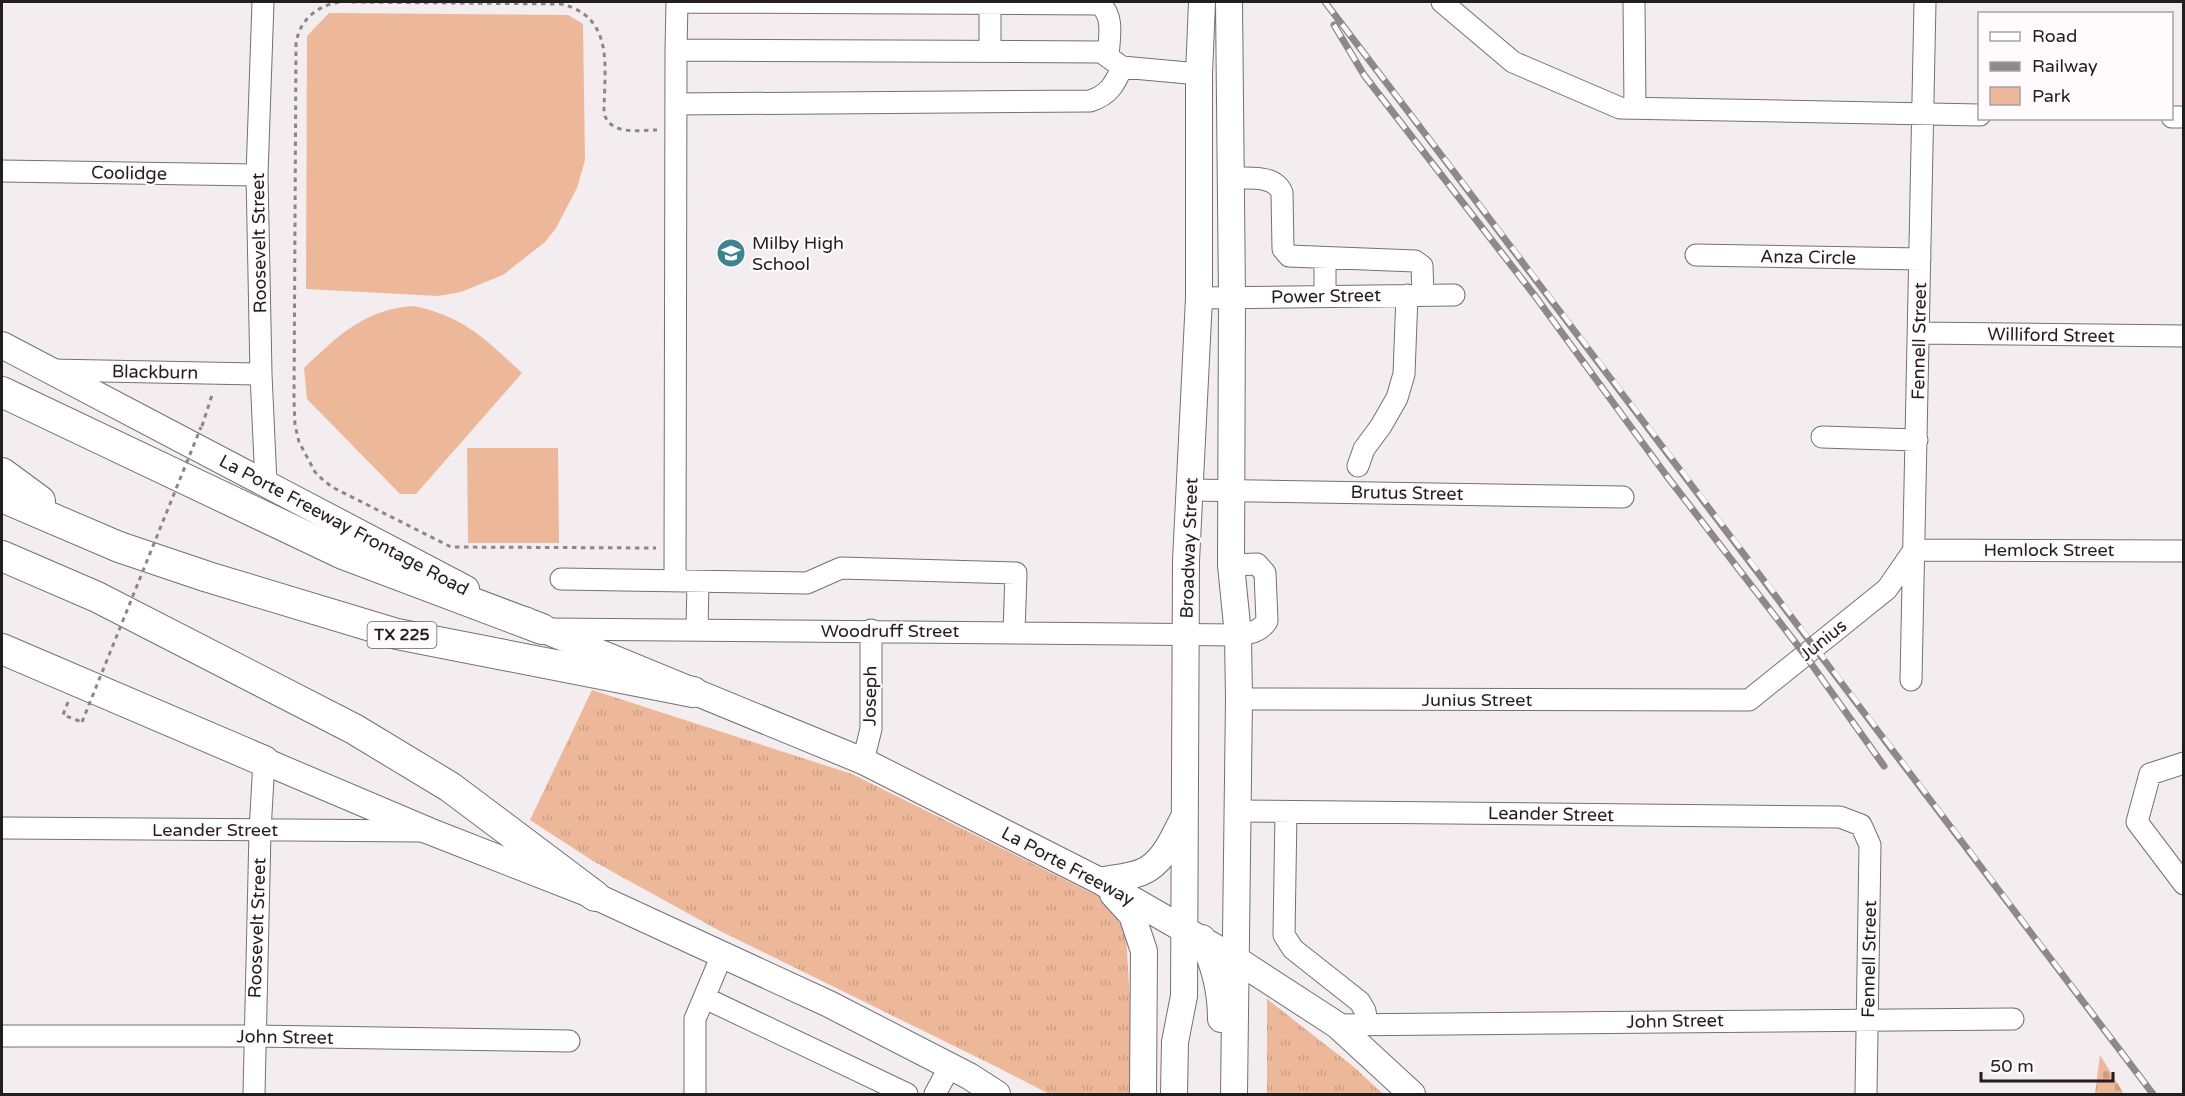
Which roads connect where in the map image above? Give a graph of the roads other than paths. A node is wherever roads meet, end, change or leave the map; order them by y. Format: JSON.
{"nodes":[{"id":1,"x":263,"y":2,"type":"edge"},
{"id":2,"x":677,"y":2,"type":"edge"},
{"id":3,"x":687,"y":2,"type":"edge"},
{"id":4,"x":990,"y":2,"type":"edge"},
{"id":5,"x":1229,"y":2,"type":"edge"},
{"id":6,"x":1442,"y":2,"type":"edge"},
{"id":7,"x":1634,"y":2,"type":"edge"},
{"id":8,"x":1925,"y":2,"type":"edge"},
{"id":9,"x":1199,"y":5,"type":"edge"},
{"id":10,"x":676,"y":50,"type":"junction"},
{"id":11,"x":990,"y":51,"type":"junction"},
{"id":12,"x":1115,"y":62,"type":"junction"},
{"id":13,"x":1199,"y":74,"type":"junction"},
{"id":14,"x":676,"y":104,"type":"junction"},
{"id":15,"x":1635,"y":108,"type":"junction"},
{"id":16,"x":1922,"y":114,"type":"junction"},
{"id":17,"x":1978,"y":115,"type":"edge"},
{"id":18,"x":2,"y":171,"type":"edge"},
{"id":19,"x":257,"y":175,"type":"junction"},
{"id":20,"x":1232,"y":178,"type":"junction"},
{"id":21,"x":1696,"y":255,"type":"dead end"},
{"id":22,"x":1325,"y":258,"type":"junction"},
{"id":23,"x":1920,"y":260,"type":"junction"},
{"id":24,"x":1415,"y":295,"type":"junction"},
{"id":25,"x":1454,"y":295,"type":"dead end"},
{"id":26,"x":1325,"y":297,"type":"junction"},
{"id":27,"x":1199,"y":298,"type":"junction"},
{"id":28,"x":1232,"y":298,"type":"junction"},
{"id":29,"x":1919,"y":333,"type":"junction"},
{"id":30,"x":2184,"y":336,"type":"edge"},
{"id":31,"x":2,"y":345,"type":"edge"},
{"id":32,"x":50,"y":370,"type":"junction"},
{"id":33,"x":261,"y":374,"type":"junction"},
{"id":34,"x":2,"y":392,"type":"edge"},
{"id":35,"x":1822,"y":437,"type":"dead end"},
{"id":36,"x":1917,"y":440,"type":"junction"},
{"id":37,"x":1358,"y":465,"type":"dead end"},
{"id":38,"x":2,"y":473,"type":"edge"},
{"id":39,"x":266,"y":484,"type":"junction"},
{"id":40,"x":1191,"y":490,"type":"junction"},
{"id":41,"x":1232,"y":491,"type":"junction"},
{"id":42,"x":2,"y":497,"type":"edge"},
{"id":43,"x":1623,"y":497,"type":"dead end"},
{"id":44,"x":82,"y":531,"type":"junction"},
{"id":45,"x":1914,"y":550,"type":"junction"},
{"id":46,"x":2184,"y":551,"type":"edge"},
{"id":47,"x":2,"y":556,"type":"edge"},
{"id":48,"x":561,"y":579,"type":"dead end"},
{"id":49,"x":675,"y":581,"type":"junction"},
{"id":50,"x":698,"y":582,"type":"junction"},
{"id":51,"x":542,"y":629,"type":"junction"},
{"id":52,"x":697,"y":630,"type":"junction"},
{"id":53,"x":871,"y":630,"type":"junction"},
{"id":54,"x":1014,"y":632,"type":"junction"},
{"id":55,"x":1185,"y":633,"type":"junction"},
{"id":56,"x":1238,"y":635,"type":"junction"},
{"id":57,"x":2,"y":649,"type":"edge"},
{"id":58,"x":1911,"y":680,"type":"dead end"},
{"id":59,"x":693,"y":692,"type":"junction"},
{"id":60,"x":1239,"y":699,"type":"junction"},
{"id":61,"x":1716,"y":700,"type":"joint"},
{"id":62,"x":264,"y":761,"type":"junction"},
{"id":63,"x":863,"y":761,"type":"junction"},
{"id":64,"x":2184,"y":763,"type":"edge"},
{"id":65,"x":1239,"y":811,"type":"junction"},
{"id":66,"x":1286,"y":812,"type":"junction"},
{"id":67,"x":1186,"y":814,"type":"junction"},
{"id":68,"x":1862,"y":825,"type":"joint"},
{"id":69,"x":2,"y":828,"type":"edge"},
{"id":70,"x":260,"y":831,"type":"junction"},
{"id":71,"x":429,"y":831,"type":"junction"},
{"id":72,"x":1100,"y":881,"type":"junction"},
{"id":73,"x":2184,"y":884,"type":"edge"},
{"id":74,"x":595,"y":896,"type":"junction"},
{"id":75,"x":1193,"y":933,"type":"junction"},
{"id":76,"x":722,"y":955,"type":"junction"},
{"id":77,"x":1237,"y":960,"type":"junction"},
{"id":78,"x":1184,"y":996,"type":"junction"},
{"id":79,"x":705,"y":998,"type":"junction"},
{"id":80,"x":1868,"y":1019,"type":"junction"},
{"id":81,"x":2013,"y":1019,"type":"dead end"},
{"id":82,"x":1367,"y":1024,"type":"junction"},
{"id":83,"x":1337,"y":1025,"type":"junction"},
{"id":84,"x":2,"y":1036,"type":"edge"},
{"id":85,"x":254,"y":1036,"type":"junction"},
{"id":86,"x":569,"y":1041,"type":"dead end"},
{"id":87,"x":959,"y":1071,"type":"junction"},
{"id":88,"x":254,"y":1095,"type":"edge"},
{"id":89,"x":695,"y":1095,"type":"edge"},
{"id":90,"x":908,"y":1095,"type":"edge"},
{"id":91,"x":935,"y":1095,"type":"edge"},
{"id":92,"x":997,"y":1095,"type":"edge"},
{"id":93,"x":1007,"y":1095,"type":"edge"},
{"id":94,"x":1143,"y":1095,"type":"edge"},
{"id":95,"x":1174,"y":1095,"type":"edge"},
{"id":96,"x":1188,"y":1095,"type":"edge"},
{"id":97,"x":1220,"y":1095,"type":"edge"},
{"id":98,"x":1234,"y":1095,"type":"edge"},
{"id":99,"x":1412,"y":1095,"type":"edge"},
{"id":100,"x":1866,"y":1095,"type":"edge"}],
"edges":[{"from":1,"to":19,"type":"street","name":"Roosevelt Street"},
{"from":2,"to":10,"type":"street"},
{"from":3,"to":4,"type":"street"},
{"from":4,"to":11,"type":"street"},
{"from":4,"to":12,"type":"street"},
{"from":5,"to":20,"type":"main road"},
{"from":6,"to":15,"type":"street"},
{"from":7,"to":15,"type":"street"},
{"from":8,"to":16,"type":"street","name":"Fennell Street"},
{"from":9,"to":13,"type":"main road","name":"Broadway Street"},
{"from":10,"to":11,"type":"street"},
{"from":10,"to":14,"type":"street"},
{"from":11,"to":12,"type":"street"},
{"from":12,"to":13,"type":"street"},
{"from":12,"to":14,"type":"street"},
{"from":13,"to":27,"type":"main road","name":"Broadway Street"},
{"from":14,"to":49,"type":"street"},
{"from":15,"to":16,"type":"street"},
{"from":16,"to":17,"type":"street"},
{"from":16,"to":23,"type":"street","name":"Fennell Street"},
{"from":18,"to":19,"type":"street","name":"Coolidge"},
{"from":19,"to":33,"type":"street","name":"Roosevelt Street"},
{"from":20,"to":22,"type":"street"},
{"from":20,"to":28,"type":"main road"},
{"from":21,"to":23,"type":"street","name":"Anza Circle"},
{"from":22,"to":24,"type":"street"},
{"from":22,"to":26,"type":"street"},
{"from":23,"to":29,"type":"street","name":"Fennell Street"},
{"from":24,"to":25,"type":"street","name":"Power Street"},
{"from":24,"to":26,"type":"street","name":"Power Street"},
{"from":24,"to":37,"type":"street"},
{"from":26,"to":28,"type":"street","name":"Power Street"},
{"from":27,"to":28,"type":"street","name":"Power Street"},
{"from":27,"to":40,"type":"main road","name":"Broadway Street"},
{"from":28,"to":41,"type":"main road"},
{"from":29,"to":30,"type":"street","name":"Williford Street"},
{"from":29,"to":36,"type":"street","name":"Fennell Street"},
{"from":31,"to":32,"type":"main road","name":"La Porte Freeway Frontage Road"},
{"from":32,"to":33,"type":"street","name":"Blackburn"},
{"from":32,"to":39,"type":"main road","name":"La Porte Freeway Frontage Road"},
{"from":33,"to":39,"type":"street","name":"Roosevelt Street"},
{"from":34,"to":51,"type":"highway"},
{"from":35,"to":36,"type":"street"},
{"from":36,"to":45,"type":"street","name":"Fennell Street"},
{"from":38,"to":44,"type":"highway"},
{"from":39,"to":51,"type":"main road","name":"La Porte Freeway Frontage Road"},
{"from":40,"to":41,"type":"street","name":"Brutus Street"},
{"from":40,"to":55,"type":"main road","name":"Broadway Street"},
{"from":41,"to":43,"type":"street","name":"Brutus Street"},
{"from":41,"to":56,"type":"main road"},
{"from":42,"to":44,"type":"highway","number":"TX 225"},
{"from":44,"to":59,"type":"highway","number":"TX 225"},
{"from":45,"to":46,"type":"street","name":"Hemlock Street"},
{"from":45,"to":58,"type":"street","name":"Fennell Street"},
{"from":45,"to":61,"type":"street","name":"Junius"},
{"from":47,"to":74,"type":"highway"},
{"from":48,"to":49,"type":"street"},
{"from":49,"to":50,"type":"street"},
{"from":50,"to":52,"type":"street"},
{"from":50,"to":54,"type":"street"},
{"from":51,"to":52,"type":"street","name":"Woodruff Street"},
{"from":51,"to":59,"type":"main road","name":"La Porte Freeway Frontage Road"},
{"from":52,"to":53,"type":"street","name":"Woodruff Street"},
{"from":53,"to":54,"type":"street","name":"Woodruff Street"},
{"from":53,"to":63,"type":"street","name":"Joseph"},
{"from":54,"to":55,"type":"street","name":"Woodruff Street"},
{"from":55,"to":56,"type":"street","name":"Woodruff Street"},
{"from":55,"to":67,"type":"main road","name":"Broadway Street"},
{"from":56,"to":60,"type":"main road"},
{"from":57,"to":62,"type":"highway"},
{"from":59,"to":63,"type":"main road","name":"La Porte Freeway"},
{"from":60,"to":61,"type":"street","name":"Junius Street"},
{"from":60,"to":65,"type":"main road"},
{"from":62,"to":70,"type":"street","name":"Roosevelt Street"},
{"from":62,"to":71,"type":"main road"},
{"from":63,"to":72,"type":"main road","name":"La Porte Freeway"},
{"from":64,"to":73,"type":"street"},
{"from":65,"to":66,"type":"street","name":"Leander Street"},
{"from":65,"to":77,"type":"main road"},
{"from":66,"to":68,"type":"street","name":"Leander Street"},
{"from":66,"to":82,"type":"street"},
{"from":67,"to":72,"type":"main road"},
{"from":67,"to":75,"type":"main road","name":"Broadway Street"},
{"from":68,"to":80,"type":"street","name":"Fennell Street"},
{"from":69,"to":70,"type":"street","name":"Leander Street"},
{"from":70,"to":71,"type":"street","name":"Leander Street"},
{"from":70,"to":85,"type":"street","name":"Roosevelt Street"},
{"from":71,"to":74,"type":"main road"},
{"from":72,"to":75,"type":"main road","name":"La Porte Freeway"},
{"from":72,"to":94,"type":"main road"},
{"from":74,"to":76,"type":"main road"},
{"from":75,"to":77,"type":"main road","name":"La Porte Freeway"},
{"from":75,"to":78,"type":"main road","name":"Broadway Street"},
{"from":75,"to":97,"type":"main road"},
{"from":76,"to":79,"type":"street"},
{"from":76,"to":87,"type":"main road"},
{"from":77,"to":83,"type":"main road","name":"La Porte Freeway"},
{"from":77,"to":98,"type":"main road"},
{"from":78,"to":95,"type":"main road","name":"Broadway Street"},
{"from":78,"to":96,"type":"main road"},
{"from":79,"to":89,"type":"street"},
{"from":79,"to":90,"type":"street"},
{"from":80,"to":81,"type":"street","name":"John Street"},
{"from":80,"to":82,"type":"street","name":"John Street"},
{"from":80,"to":100,"type":"street","name":"Fennell Street"},
{"from":82,"to":83,"type":"street","name":"John Street"},
{"from":83,"to":99,"type":"main road","name":"La Porte Freeway"},
{"from":84,"to":85,"type":"street","name":"John Street"},
{"from":85,"to":86,"type":"street","name":"John Street"},
{"from":85,"to":88,"type":"street","name":"Roosevelt Street"},
{"from":87,"to":91,"type":"street"},
{"from":87,"to":92,"type":"main road"},
{"from":87,"to":93,"type":"main road"}]}
